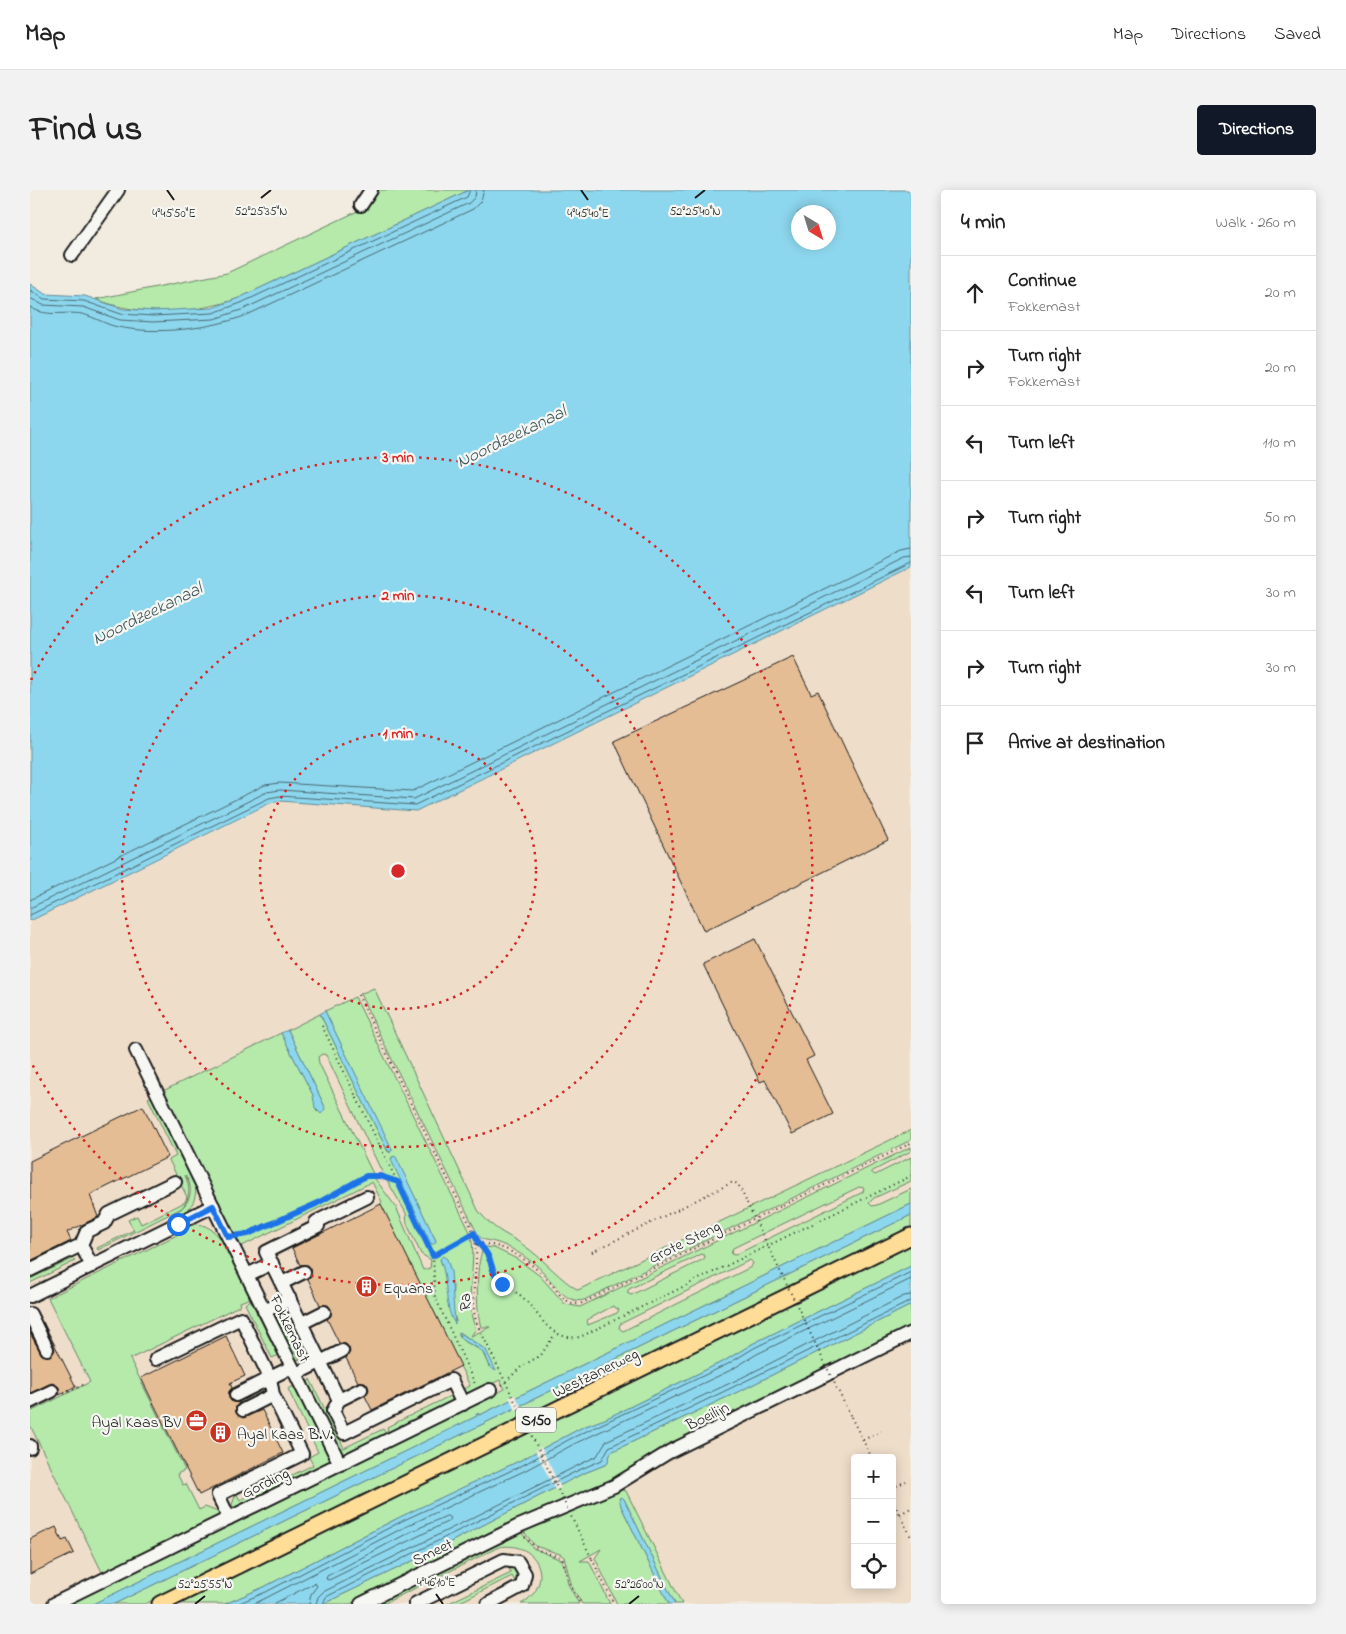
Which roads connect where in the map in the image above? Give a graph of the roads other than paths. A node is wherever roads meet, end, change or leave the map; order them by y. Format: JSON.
{"nodes":[{"id":1,"x":118,"y":190,"type":"edge"},
{"id":2,"x":371,"y":190,"type":"edge"},
{"id":3,"x":361,"y":205,"type":"dead end"},
{"id":4,"x":72,"y":255,"type":"dead end"},
{"id":5,"x":136,"y":1050,"type":"dead end"},
{"id":6,"x":175,"y":1182,"type":"dead end"},
{"id":7,"x":368,"y":1197,"type":"dead end"},
{"id":8,"x":213,"y":1206,"type":"junction"},
{"id":9,"x":911,"y":1236,"type":"edge"},
{"id":10,"x":81,"y":1245,"type":"junction"},
{"id":11,"x":272,"y":1263,"type":"junction"},
{"id":12,"x":92,"y":1266,"type":"junction"},
{"id":13,"x":30,"y":1270,"type":"edge"},
{"id":14,"x":304,"y":1272,"type":"dead end"},
{"id":15,"x":247,"y":1275,"type":"junction"},
{"id":16,"x":282,"y":1283,"type":"junction"},
{"id":17,"x":30,"y":1296,"type":"edge"},
{"id":18,"x":290,"y":1299,"type":"junction"},
{"id":19,"x":264,"y":1311,"type":"junction"},
{"id":20,"x":324,"y":1312,"type":"dead end"},
{"id":21,"x":30,"y":1314,"type":"edge"},
{"id":22,"x":302,"y":1323,"type":"junction"},
{"id":23,"x":911,"y":1333,"type":"edge"},
{"id":24,"x":47,"y":1349,"type":"dead end"},
{"id":25,"x":342,"y":1351,"type":"dead end"},
{"id":26,"x":156,"y":1359,"type":"dead end"},
{"id":27,"x":321,"y":1362,"type":"junction"},
{"id":28,"x":294,"y":1371,"type":"junction"},
{"id":29,"x":270,"y":1378,"type":"junction"},
{"id":30,"x":361,"y":1389,"type":"dead end"},
{"id":31,"x":52,"y":1391,"type":"dead end"},
{"id":32,"x":484,"y":1393,"type":"road end"},
{"id":33,"x":236,"y":1395,"type":"dead end"},
{"id":34,"x":274,"y":1395,"type":"junction"},
{"id":35,"x":340,"y":1400,"type":"junction"},
{"id":36,"x":30,"y":1402,"type":"edge"},
{"id":37,"x":463,"y":1404,"type":"junction"},
{"id":38,"x":243,"y":1410,"type":"dead end"},
{"id":39,"x":340,"y":1464,"type":"junction"},
{"id":40,"x":229,"y":1518,"type":"junction"},
{"id":41,"x":519,"y":1526,"type":"joint"},
{"id":42,"x":54,"y":1604,"type":"edge"},
{"id":43,"x":160,"y":1604,"type":"edge"},
{"id":44,"x":360,"y":1604,"type":"edge"},
{"id":45,"x":414,"y":1604,"type":"edge"},
{"id":46,"x":488,"y":1604,"type":"edge"}],
"edges":[{"from":1,"to":4,"type":"street"},
{"from":2,"to":3,"type":"street"},
{"from":5,"to":8,"type":"street","name":"Fokkemast"},
{"from":6,"to":10,"type":"street"},
{"from":7,"to":11,"type":"street"},
{"from":8,"to":12,"type":"street"},
{"from":8,"to":15,"type":"street","name":"Fokkemast"},
{"from":9,"to":43,"type":"main road","name":"Westzanerweg","number":"S150"},
{"from":10,"to":12,"type":"street"},
{"from":10,"to":13,"type":"street"},
{"from":11,"to":15,"type":"street"},
{"from":11,"to":16,"type":"street"},
{"from":12,"to":17,"type":"street"},
{"from":14,"to":16,"type":"street"},
{"from":15,"to":19,"type":"street","name":"Fokkemast"},
{"from":16,"to":18,"type":"street"},
{"from":18,"to":19,"type":"street"},
{"from":18,"to":22,"type":"street"},
{"from":19,"to":28,"type":"street","name":"Fokkemast"},
{"from":20,"to":22,"type":"street"},
{"from":21,"to":24,"type":"street"},
{"from":22,"to":27,"type":"street"},
{"from":23,"to":41,"type":"street","name":"Boeilijn"},
{"from":25,"to":27,"type":"street"},
{"from":26,"to":29,"type":"street"},
{"from":27,"to":28,"type":"street"},
{"from":27,"to":35,"type":"street"},
{"from":28,"to":29,"type":"street"},
{"from":28,"to":39,"type":"street","name":"Fokkemast"},
{"from":29,"to":33,"type":"street"},
{"from":29,"to":34,"type":"street"},
{"from":30,"to":35,"type":"street"},
{"from":31,"to":36,"type":"street"},
{"from":32,"to":37,"type":"street","name":"Gording"},
{"from":34,"to":38,"type":"street"},
{"from":34,"to":40,"type":"street"},
{"from":35,"to":37,"type":"street"},
{"from":37,"to":39,"type":"street","name":"Gording"},
{"from":39,"to":40,"type":"street","name":"Gording"},
{"from":40,"to":42,"type":"street","name":"Gording"},
{"from":41,"to":44,"type":"street","name":"Smeet"},
{"from":45,"to":46,"type":"street"}]}
